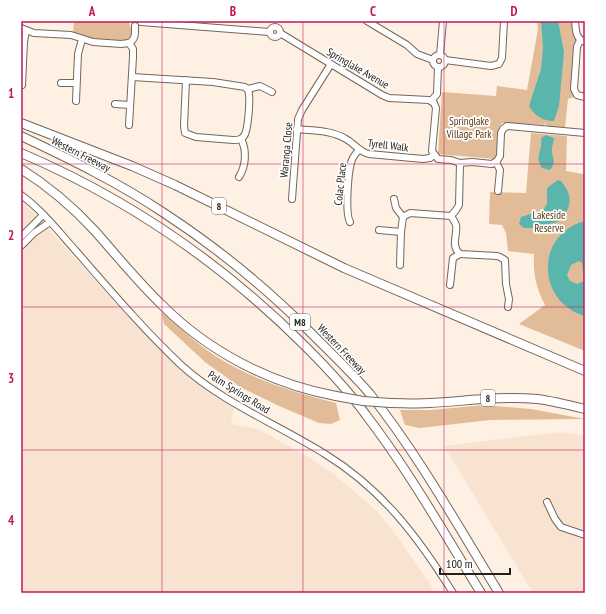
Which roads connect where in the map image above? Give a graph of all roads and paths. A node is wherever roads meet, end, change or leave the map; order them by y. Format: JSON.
{"nodes":[{"id":1,"x":131,"y":21,"type":"edge"},
{"id":2,"x":367,"y":21,"type":"edge"},
{"id":3,"x":443,"y":21,"type":"edge"},
{"id":4,"x":504,"y":21,"type":"edge"},
{"id":5,"x":575,"y":21,"type":"edge"},
{"id":6,"x":141,"y":22,"type":"edge"},
{"id":7,"x":278,"y":24,"type":"edge"},
{"id":8,"x":135,"y":26,"type":"junction"},
{"id":9,"x":24,"y":29,"type":"edge"},
{"id":10,"x":269,"y":32,"type":"junction"},
{"id":11,"x":280,"y":34,"type":"junction"},
{"id":12,"x":82,"y":39,"type":"junction"},
{"id":13,"x":583,"y":41,"type":"edge"},
{"id":14,"x":129,"y":43,"type":"junction"},
{"id":15,"x":440,"y":55,"type":"junction"},
{"id":16,"x":433,"y":60,"type":"junction"},
{"id":17,"x":445,"y":60,"type":"junction"},
{"id":18,"x":331,"y":64,"type":"junction"},
{"id":19,"x":21,"y":67,"type":"edge"},
{"id":20,"x":438,"y":67,"type":"junction"},
{"id":21,"x":132,"y":77,"type":"junction"},
{"id":22,"x":186,"y":80,"type":"junction"},
{"id":23,"x":61,"y":82,"type":"dead end"},
{"id":24,"x":76,"y":83,"type":"junction"},
{"id":25,"x":22,"y":85,"type":"edge"},
{"id":26,"x":248,"y":89,"type":"junction"},
{"id":27,"x":272,"y":92,"type":"dead end"},
{"id":28,"x":585,"y":97,"type":"edge"},
{"id":29,"x":76,"y":101,"type":"dead end"},
{"id":30,"x":431,"y":101,"type":"junction"},
{"id":31,"x":115,"y":104,"type":"dead end"},
{"id":32,"x":130,"y":105,"type":"junction"},
{"id":33,"x":21,"y":123,"type":"edge"},
{"id":34,"x":129,"y":125,"type":"dead end"},
{"id":35,"x":297,"y":129,"type":"junction"},
{"id":36,"x":585,"y":133,"type":"edge"},
{"id":37,"x":21,"y":136,"type":"edge"},
{"id":38,"x":241,"y":139,"type":"junction"},
{"id":39,"x":359,"y":150,"type":"junction"},
{"id":40,"x":21,"y":153,"type":"edge"},
{"id":41,"x":434,"y":155,"type":"junction"},
{"id":42,"x":496,"y":162,"type":"junction"},
{"id":43,"x":460,"y":163,"type":"junction"},
{"id":44,"x":21,"y":169,"type":"edge"},
{"id":45,"x":239,"y":177,"type":"dead end"},
{"id":46,"x":498,"y":191,"type":"dead end"},
{"id":47,"x":21,"y":195,"type":"edge"},
{"id":48,"x":292,"y":199,"type":"dead end"},
{"id":49,"x":394,"y":199,"type":"dead end"},
{"id":50,"x":43,"y":215,"type":"junction"},
{"id":51,"x":451,"y":216,"type":"junction"},
{"id":52,"x":404,"y":217,"type":"junction"},
{"id":53,"x":50,"y":222,"type":"junction"},
{"id":54,"x":350,"y":222,"type":"dead end"},
{"id":55,"x":379,"y":230,"type":"dead end"},
{"id":56,"x":401,"y":232,"type":"junction"},
{"id":57,"x":21,"y":237,"type":"edge"},
{"id":58,"x":21,"y":246,"type":"edge"},
{"id":59,"x":460,"y":254,"type":"junction"},
{"id":60,"x":400,"y":265,"type":"dead end"},
{"id":61,"x":450,"y":285,"type":"dead end"},
{"id":62,"x":508,"y":307,"type":"dead end"},
{"id":63,"x":585,"y":369,"type":"edge"},
{"id":64,"x":585,"y":408,"type":"edge"},
{"id":65,"x":547,"y":502,"type":"dead end"},
{"id":66,"x":585,"y":535,"type":"edge"},
{"id":67,"x":453,"y":593,"type":"edge"},
{"id":68,"x":481,"y":593,"type":"edge"},
{"id":69,"x":499,"y":593,"type":"edge"}],
"edges":[{"from":1,"to":8,"type":"street"},
{"from":2,"to":16,"type":"street"},
{"from":3,"to":15,"type":"street"},
{"from":4,"to":17,"type":"street"},
{"from":5,"to":13,"type":"street"},
{"from":6,"to":8,"type":"street"},
{"from":6,"to":10,"type":"street"},
{"from":7,"to":10,"type":"street"},
{"from":7,"to":11,"type":"street"},
{"from":8,"to":14,"type":"street"},
{"from":9,"to":12,"type":"street"},
{"from":9,"to":19,"type":"street"},
{"from":10,"to":11,"type":"street"},
{"from":11,"to":18,"type":"street","name":"Springlake Avenue"},
{"from":12,"to":14,"type":"street"},
{"from":12,"to":24,"type":"street"},
{"from":13,"to":28,"type":"street"},
{"from":14,"to":21,"type":"street"},
{"from":15,"to":16,"type":"street"},
{"from":15,"to":17,"type":"street"},
{"from":16,"to":20,"type":"street"},
{"from":17,"to":20,"type":"street"},
{"from":18,"to":30,"type":"street","name":"Springlake Avenue"},
{"from":18,"to":35,"type":"street","name":"Waranga Close"},
{"from":19,"to":25,"type":"street"},
{"from":20,"to":30,"type":"street"},
{"from":21,"to":22,"type":"street"},
{"from":21,"to":32,"type":"street"},
{"from":22,"to":26,"type":"street"},
{"from":22,"to":38,"type":"street"},
{"from":23,"to":24,"type":"street"},
{"from":24,"to":29,"type":"street"},
{"from":26,"to":27,"type":"street"},
{"from":26,"to":38,"type":"street"},
{"from":30,"to":41,"type":"street"},
{"from":31,"to":32,"type":"street"},
{"from":32,"to":34,"type":"street"},
{"from":33,"to":63,"type":"highway","number":"8"},
{"from":35,"to":39,"type":"street","name":"Tyrell Walk"},
{"from":35,"to":48,"type":"street","name":"Waranga Close"},
{"from":36,"to":42,"type":"street"},
{"from":37,"to":69,"type":"highway","name":"Western Freeway","number":"M8"},
{"from":38,"to":45,"type":"street"},
{"from":39,"to":41,"type":"street","name":"Tyrell Walk"},
{"from":39,"to":54,"type":"street","name":"Colac Place"},
{"from":40,"to":68,"type":"highway","number":"M8"},
{"from":41,"to":43,"type":"street"},
{"from":42,"to":43,"type":"street"},
{"from":42,"to":46,"type":"street"},
{"from":43,"to":51,"type":"street"},
{"from":44,"to":64,"type":"highway","number":"8","bridge":true},
{"from":47,"to":50,"type":"street","name":"Palm Springs Road"},
{"from":49,"to":52,"type":"street"},
{"from":50,"to":53,"type":"street","name":"Palm Springs Road"},
{"from":50,"to":57,"type":"street"},
{"from":51,"to":52,"type":"street"},
{"from":51,"to":59,"type":"street"},
{"from":52,"to":56,"type":"street"},
{"from":53,"to":58,"type":"street"},
{"from":53,"to":67,"type":"street","name":"Palm Springs Road"},
{"from":55,"to":56,"type":"street"},
{"from":56,"to":60,"type":"street"},
{"from":59,"to":61,"type":"street"},
{"from":59,"to":62,"type":"street"},
{"from":65,"to":66,"type":"street"}]}
